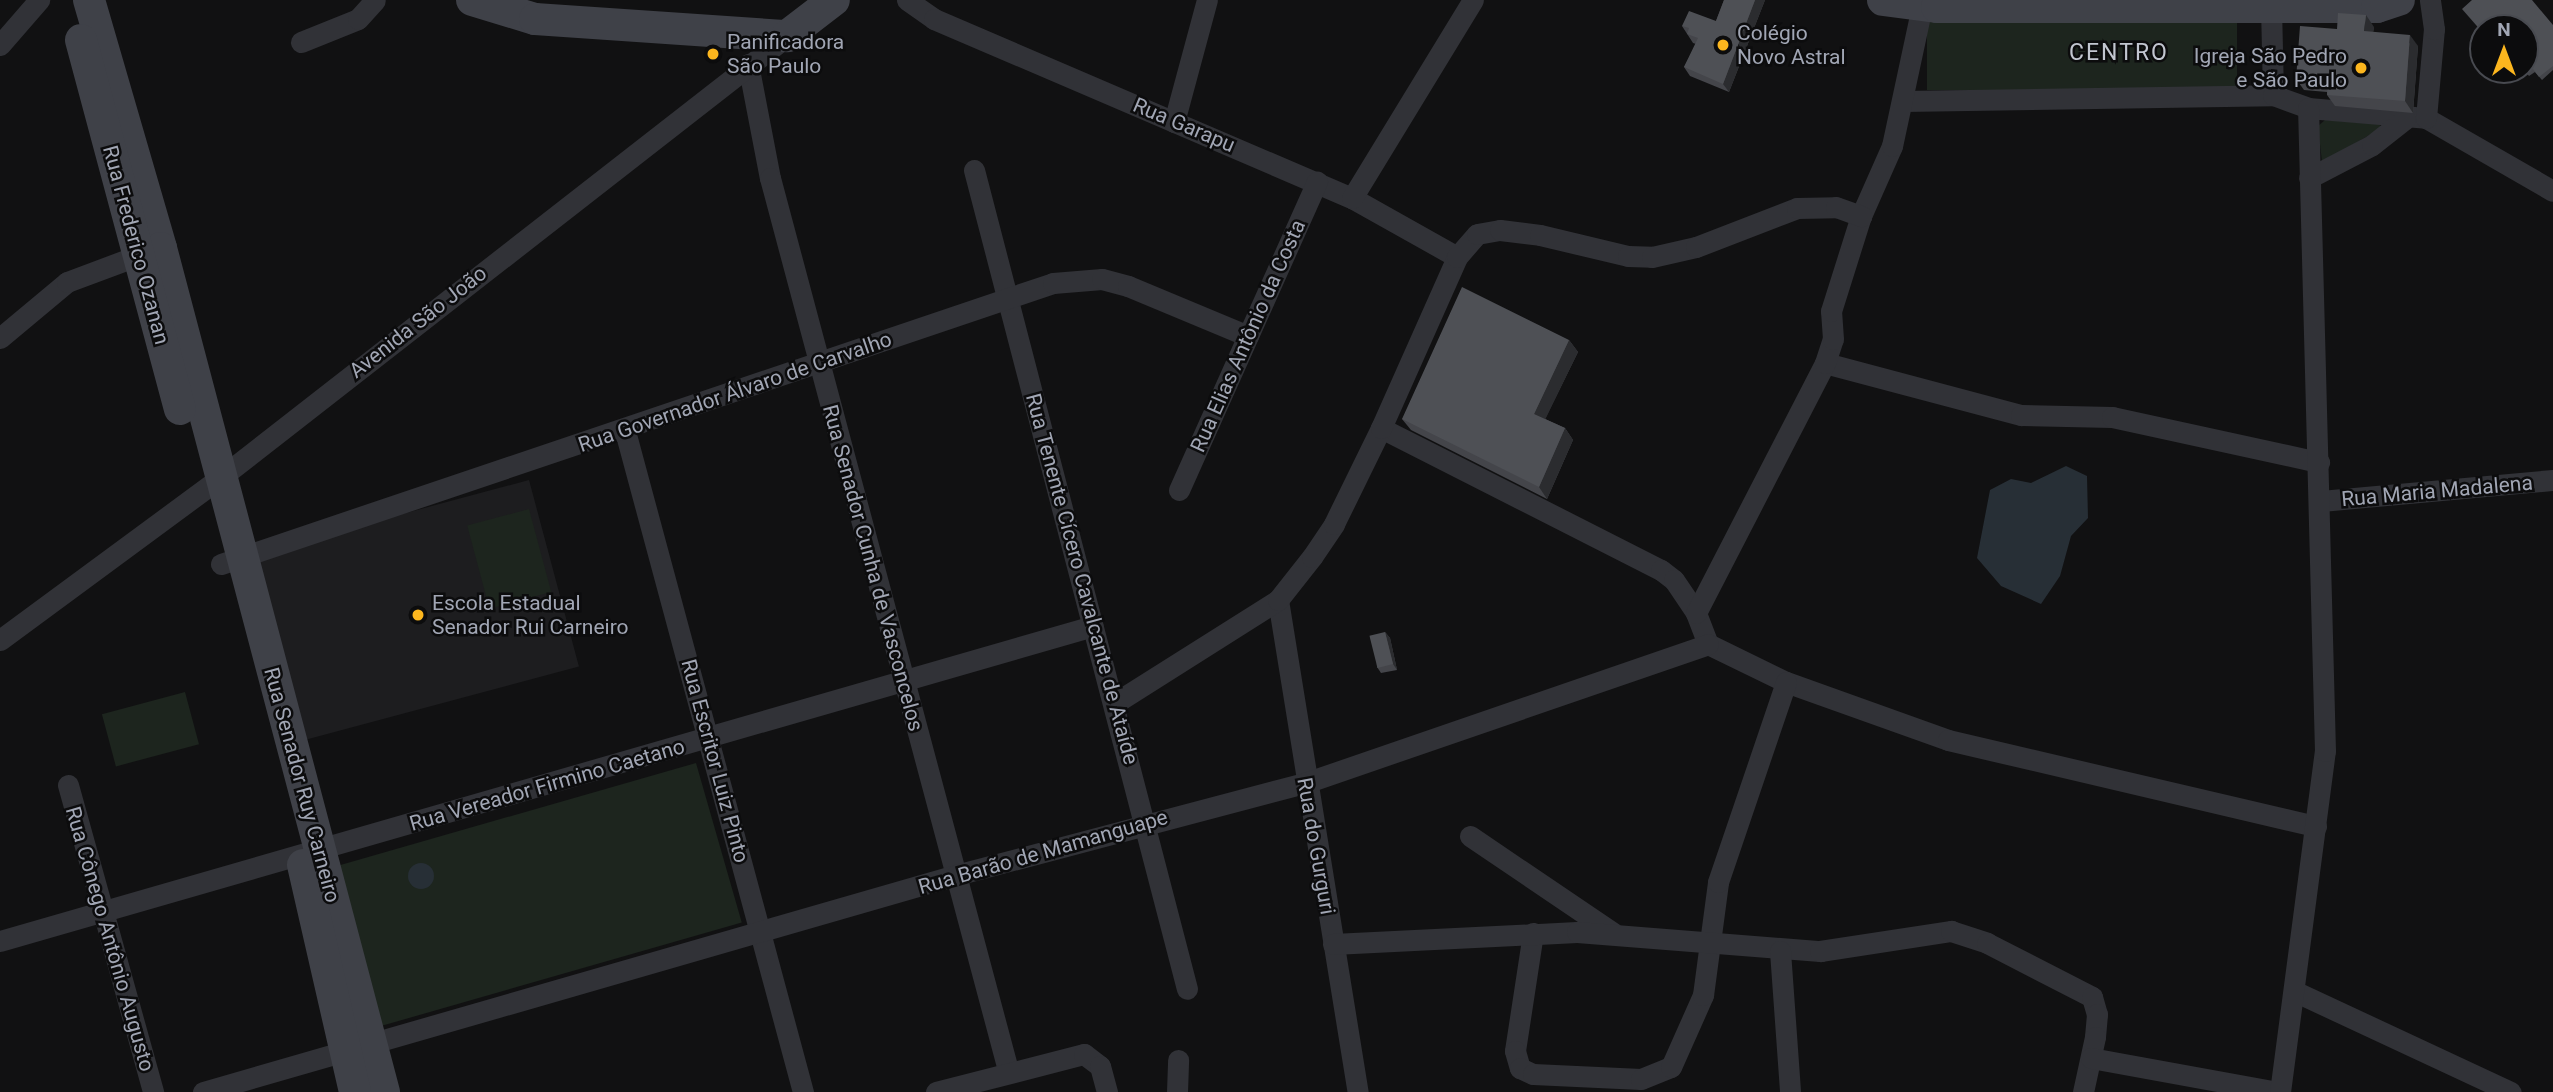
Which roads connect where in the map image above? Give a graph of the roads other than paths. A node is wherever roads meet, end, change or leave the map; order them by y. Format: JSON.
{"nodes":[{"id":1,"x":39,"y":0,"type":"edge"},
{"id":2,"x":76,"y":0,"type":"edge"},
{"id":3,"x":89,"y":0,"type":"edge"},
{"id":4,"x":375,"y":0,"type":"edge"},
{"id":5,"x":472,"y":0,"type":"edge"},
{"id":6,"x":834,"y":0,"type":"edge"},
{"id":7,"x":907,"y":0,"type":"edge"},
{"id":8,"x":1208,"y":0,"type":"edge"},
{"id":9,"x":1473,"y":0,"type":"edge"},
{"id":10,"x":1883,"y":0,"type":"edge"},
{"id":11,"x":2399,"y":0,"type":"edge"},
{"id":12,"x":2430,"y":0,"type":"edge"},
{"id":13,"x":1932,"y":4,"type":"edge"},
{"id":14,"x":2271,"y":6,"type":"junction"},
{"id":15,"x":787,"y":36,"type":"junction"},
{"id":16,"x":301,"y":42,"type":"dead end"},
{"id":17,"x":0,"y":45,"type":"edge"},
{"id":18,"x":748,"y":64,"type":"junction"},
{"id":19,"x":2273,"y":95,"type":"junction"},
{"id":20,"x":1903,"y":101,"type":"junction"},
{"id":21,"x":2308,"y":108,"type":"junction"},
{"id":22,"x":2416,"y":119,"type":"junction"},
{"id":23,"x":1174,"y":122,"type":"junction"},
{"id":24,"x":127,"y":167,"type":"junction"},
{"id":25,"x":974,"y":170,"type":"dead end"},
{"id":26,"x":2308,"y":178,"type":"junction"},
{"id":27,"x":1317,"y":182,"type":"junction"},
{"id":28,"x":2553,"y":191,"type":"edge"},
{"id":29,"x":1352,"y":198,"type":"junction"},
{"id":30,"x":1861,"y":216,"type":"junction"},
{"id":31,"x":150,"y":251,"type":"junction"},
{"id":32,"x":1457,"y":257,"type":"junction"},
{"id":33,"x":1009,"y":298,"type":"junction"},
{"id":34,"x":1248,"y":337,"type":"junction"},
{"id":35,"x":0,"y":338,"type":"edge"},
{"id":36,"x":819,"y":362,"type":"junction"},
{"id":37,"x":1825,"y":363,"type":"junction"},
{"id":38,"x":1381,"y":428,"type":"junction"},
{"id":39,"x":625,"y":431,"type":"junction"},
{"id":40,"x":2319,"y":462,"type":"junction"},
{"id":41,"x":2553,"y":480,"type":"edge"},
{"id":42,"x":211,"y":484,"type":"junction"},
{"id":43,"x":1180,"y":490,"type":"dead end"},
{"id":44,"x":2321,"y":501,"type":"junction"},
{"id":45,"x":232,"y":560,"type":"junction"},
{"id":46,"x":1278,"y":600,"type":"junction"},
{"id":47,"x":1696,"y":613,"type":"junction"},
{"id":48,"x":1093,"y":626,"type":"junction"},
{"id":49,"x":0,"y":640,"type":"edge"},
{"id":50,"x":1707,"y":644,"type":"junction"},
{"id":51,"x":902,"y":681,"type":"junction"},
{"id":52,"x":1786,"y":682,"type":"junction"},
{"id":53,"x":1115,"y":703,"type":"junction"},
{"id":54,"x":709,"y":738,"type":"junction"},
{"id":55,"x":1305,"y":783,"type":"junction"},
{"id":56,"x":68,"y":785,"type":"dead end"},
{"id":57,"x":1147,"y":822,"type":"junction"},
{"id":58,"x":2316,"y":826,"type":"junction"},
{"id":59,"x":1470,"y":836,"type":"dead end"},
{"id":60,"x":310,"y":853,"type":"junction"},
{"id":61,"x":957,"y":875,"type":"junction"},
{"id":62,"x":104,"y":913,"type":"junction"},
{"id":63,"x":1533,"y":933,"type":"junction"},
{"id":64,"x":760,"y":934,"type":"junction"},
{"id":65,"x":1615,"y":934,"type":"junction"},
{"id":66,"x":0,"y":941,"type":"edge"},
{"id":67,"x":1711,"y":943,"type":"junction"},
{"id":68,"x":1333,"y":944,"type":"junction"},
{"id":69,"x":1780,"y":951,"type":"junction"},
{"id":70,"x":1187,"y":989,"type":"dead end"},
{"id":71,"x":2294,"y":991,"type":"junction"},
{"id":72,"x":359,"y":1050,"type":"junction"},
{"id":73,"x":2091,"y":1058,"type":"junction"},
{"id":74,"x":1178,"y":1060,"type":"dead end"},
{"id":75,"x":1008,"y":1070,"type":"junction"},
{"id":76,"x":153,"y":1092,"type":"edge"},
{"id":77,"x":203,"y":1092,"type":"edge"},
{"id":78,"x":355,"y":1092,"type":"edge"},
{"id":79,"x":384,"y":1092,"type":"edge"},
{"id":80,"x":803,"y":1092,"type":"edge"},
{"id":81,"x":936,"y":1092,"type":"edge"},
{"id":82,"x":1107,"y":1092,"type":"edge"},
{"id":83,"x":1177,"y":1092,"type":"edge"},
{"id":84,"x":1358,"y":1092,"type":"edge"},
{"id":85,"x":1790,"y":1092,"type":"edge"},
{"id":86,"x":2083,"y":1092,"type":"edge"},
{"id":87,"x":2279,"y":1092,"type":"edge"},
{"id":88,"x":2511,"y":1092,"type":"edge"}],
"edges":[{"from":1,"to":17,"type":"street"},
{"from":2,"to":24,"type":"street","name":"Rua Frederico Ozanan"},
{"from":3,"to":24,"type":"street","name":"Rua Frederico Ozanan"},
{"from":4,"to":16,"type":"street"},
{"from":5,"to":15,"type":"street"},
{"from":6,"to":15,"type":"street","name":"Avenida São João"},
{"from":7,"to":23,"type":"street","name":"Rua Garapu"},
{"from":8,"to":23,"type":"street"},
{"from":9,"to":29,"type":"street"},
{"from":10,"to":13,"type":"street"},
{"from":11,"to":14,"type":"street"},
{"from":12,"to":22,"type":"street"},
{"from":13,"to":14,"type":"street"},
{"from":13,"to":20,"type":"street"},
{"from":14,"to":19,"type":"street"},
{"from":15,"to":18,"type":"street","name":"Avenida São João"},
{"from":18,"to":36,"type":"street","name":"Rua Senador Cunha de Vasconcelos"},
{"from":18,"to":42,"type":"street","name":"Avenida São João"},
{"from":19,"to":20,"type":"street"},
{"from":19,"to":21,"type":"street"},
{"from":20,"to":30,"type":"street"},
{"from":21,"to":22,"type":"street"},
{"from":21,"to":26,"type":"street"},
{"from":22,"to":26,"type":"street"},
{"from":22,"to":28,"type":"street"},
{"from":23,"to":27,"type":"street","name":"Rua Garapu"},
{"from":24,"to":31,"type":"street","name":"Rua Frederico Ozanan"},
{"from":25,"to":33,"type":"street","name":"Rua Tenente Cícero Cavalcante de Ataíde"},
{"from":26,"to":40,"type":"street"},
{"from":27,"to":29,"type":"street","name":"Rua Garapu"},
{"from":27,"to":34,"type":"street","name":"Rua Elias Antônio da Costa"},
{"from":29,"to":32,"type":"street","name":"Rua Garapu"},
{"from":30,"to":32,"type":"street"},
{"from":30,"to":37,"type":"street"},
{"from":31,"to":35,"type":"street"},
{"from":31,"to":42,"type":"street","name":"Rua Frederico Ozanan"},
{"from":32,"to":38,"type":"street"},
{"from":33,"to":34,"type":"street","name":"Rua Governador Álvaro de Carvalho"},
{"from":33,"to":36,"type":"street","name":"Rua Governador Álvaro de Carvalho"},
{"from":33,"to":48,"type":"street","name":"Rua Tenente Cícero Cavalcante de Ataíde"},
{"from":34,"to":43,"type":"street","name":"Rua Elias Antônio da Costa"},
{"from":36,"to":39,"type":"street","name":"Rua Governador Álvaro de Carvalho"},
{"from":36,"to":51,"type":"street","name":"Rua Senador Cunha de Vasconcelos"},
{"from":37,"to":40,"type":"street"},
{"from":37,"to":47,"type":"street"},
{"from":38,"to":46,"type":"street"},
{"from":38,"to":47,"type":"street"},
{"from":39,"to":45,"type":"street","name":"Rua Governador Álvaro de Carvalho"},
{"from":39,"to":54,"type":"street","name":"Rua Escritor Luiz Pinto"},
{"from":40,"to":44,"type":"street"},
{"from":41,"to":44,"type":"street","name":"Rua Maria Madalena"},
{"from":42,"to":45,"type":"street","name":"Rua Senador Ruy Carneiro"},
{"from":42,"to":49,"type":"street","name":"Avenida São João"},
{"from":44,"to":58,"type":"street"},
{"from":45,"to":60,"type":"street","name":"Rua Senador Ruy Carneiro"},
{"from":46,"to":53,"type":"street"},
{"from":46,"to":55,"type":"street","name":"Rua do Gurguri"},
{"from":47,"to":50,"type":"street"},
{"from":48,"to":51,"type":"street","name":"Rua Vereador Firmino Caetano"},
{"from":48,"to":53,"type":"street","name":"Rua Tenente Cícero Cavalcante de Ataíde"},
{"from":50,"to":52,"type":"street"},
{"from":50,"to":55,"type":"street","name":"Rua Barão de Mamanguape"},
{"from":51,"to":54,"type":"street","name":"Rua Vereador Firmino Caetano"},
{"from":51,"to":61,"type":"street","name":"Rua Senador Cunha de Vasconcelos"},
{"from":52,"to":58,"type":"street"},
{"from":52,"to":67,"type":"street"},
{"from":53,"to":57,"type":"street","name":"Rua Tenente Cícero Cavalcante de Ataíde"},
{"from":54,"to":60,"type":"street","name":"Rua Vereador Firmino Caetano"},
{"from":54,"to":64,"type":"street","name":"Rua Escritor Luiz Pinto"},
{"from":55,"to":57,"type":"street","name":"Rua Barão de Mamanguape"},
{"from":55,"to":68,"type":"street","name":"Rua do Gurguri"},
{"from":56,"to":62,"type":"street","name":"Rua Cônego Antônio Augusto"},
{"from":57,"to":61,"type":"street","name":"Rua Barão de Mamanguape"},
{"from":57,"to":70,"type":"street","name":"Rua Tenente Cícero Cavalcante de Ataíde"},
{"from":58,"to":71,"type":"street"},
{"from":59,"to":65,"type":"street"},
{"from":60,"to":62,"type":"street","name":"Rua Vereador Firmino Caetano"},
{"from":60,"to":72,"type":"street","name":"Rua Senador Ruy Carneiro"},
{"from":61,"to":64,"type":"street","name":"Rua Barão de Mamanguape"},
{"from":61,"to":75,"type":"street","name":"Rua Senador Cunha de Vasconcelos"},
{"from":62,"to":66,"type":"street","name":"Rua Vereador Firmino Caetano"},
{"from":62,"to":76,"type":"street","name":"Rua Cônego Antônio Augusto"},
{"from":63,"to":65,"type":"street"},
{"from":63,"to":67,"type":"street"},
{"from":63,"to":68,"type":"street"},
{"from":64,"to":72,"type":"street","name":"Rua Barão de Mamanguape"},
{"from":64,"to":80,"type":"street","name":"Rua Escritor Luiz Pinto"},
{"from":65,"to":67,"type":"street"},
{"from":67,"to":69,"type":"street"},
{"from":68,"to":84,"type":"street","name":"Rua do Gurguri"},
{"from":69,"to":73,"type":"street"},
{"from":69,"to":85,"type":"street"},
{"from":71,"to":87,"type":"street"},
{"from":71,"to":88,"type":"street"},
{"from":72,"to":77,"type":"street","name":"Rua Barão de Mamanguape"},
{"from":72,"to":78,"type":"street","name":"Rua Senador Ruy Carneiro"},
{"from":72,"to":79,"type":"street","name":"Rua Senador Ruy Carneiro"},
{"from":73,"to":86,"type":"street"},
{"from":73,"to":87,"type":"street"},
{"from":74,"to":83,"type":"street"},
{"from":75,"to":81,"type":"street"},
{"from":75,"to":82,"type":"street"}]}
